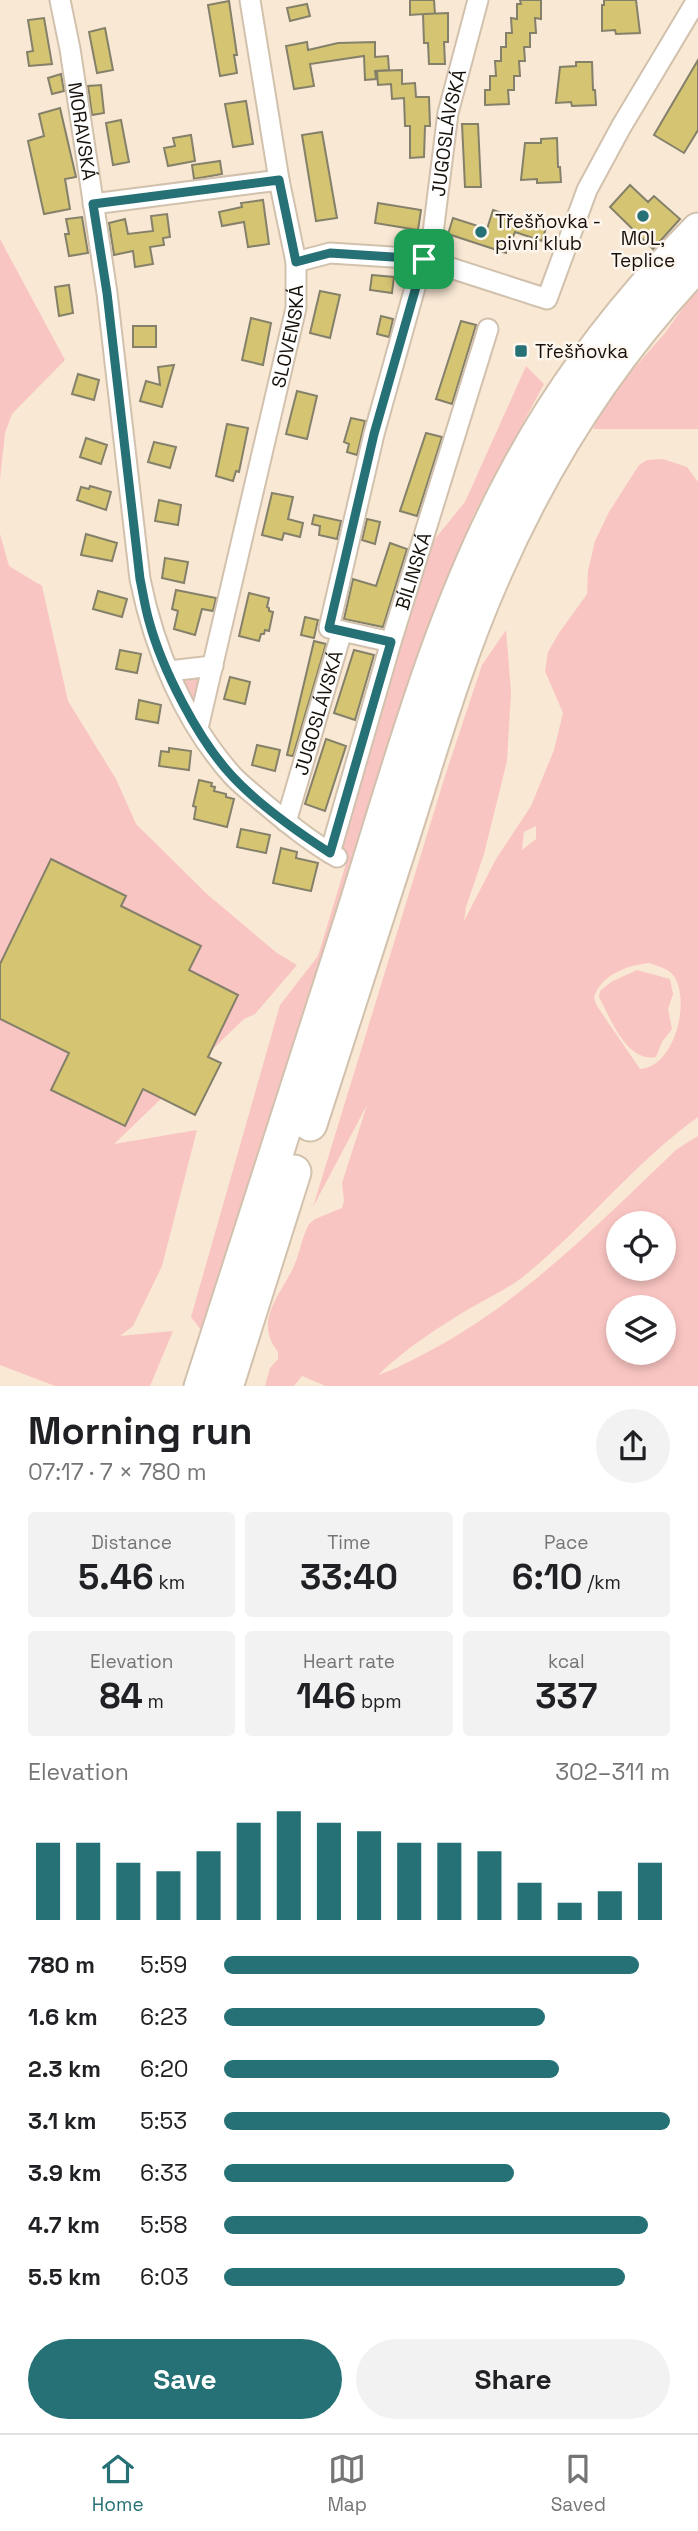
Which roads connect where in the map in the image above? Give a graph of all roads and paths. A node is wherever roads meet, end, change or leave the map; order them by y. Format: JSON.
{"nodes":[{"id":1,"x":60,"y":0,"type":"edge"},
{"id":2,"x":250,"y":0,"type":"edge"},
{"id":3,"x":478,"y":0,"type":"edge"},
{"id":4,"x":697,"y":0,"type":"edge"},
{"id":5,"x":279,"y":180,"type":"junction"},
{"id":6,"x":93,"y":204,"type":"junction"},
{"id":7,"x":698,"y":230,"type":"edge"},
{"id":8,"x":424,"y":259,"type":"junction"},
{"id":9,"x":296,"y":262,"type":"junction"},
{"id":10,"x":698,"y":264,"type":"edge"},
{"id":11,"x":488,"y":329,"type":"dead end"},
{"id":12,"x":342,"y":631,"type":"junction"},
{"id":13,"x":391,"y":642,"type":"junction"},
{"id":14,"x":213,"y":666,"type":"junction"},
{"id":15,"x":169,"y":671,"type":"junction"},
{"id":16,"x":198,"y":728,"type":"junction"},
{"id":17,"x":286,"y":822,"type":"junction"},
{"id":18,"x":334,"y":855,"type":"joint"},
{"id":19,"x":201,"y":1386,"type":"edge"},
{"id":20,"x":226,"y":1386,"type":"edge"}],
"edges":[{"from":1,"to":6,"type":"street","name":"MORAVSKÁ"},
{"from":2,"to":5,"type":"street","name":"SLOVENSKÁ"},
{"from":3,"to":8,"type":"street","name":"JUGOSLÁVSKÁ"},
{"from":4,"to":8,"type":"street"},
{"from":5,"to":6,"type":"street"},
{"from":5,"to":9,"type":"street","name":"SLOVENSKÁ"},
{"from":6,"to":15,"type":"street","name":"MORAVSKÁ"},
{"from":7,"to":19,"type":"highway"},
{"from":8,"to":9,"type":"street"},
{"from":8,"to":12,"type":"street","name":"JUGOSLÁVSKÁ"},
{"from":9,"to":14,"type":"street","name":"SLOVENSKÁ"},
{"from":10,"to":20,"type":"highway"},
{"from":11,"to":13,"type":"street","name":"BÍLINSKÁ"},
{"from":12,"to":13,"type":"street"},
{"from":12,"to":17,"type":"street","name":"JUGOSLÁVSKÁ"},
{"from":13,"to":18,"type":"street","name":"BÍLINSKÁ"},
{"from":14,"to":15,"type":"street"},
{"from":14,"to":16,"type":"street","name":"SLOVENSKÁ"},
{"from":15,"to":16,"type":"street","name":"MORAVSKÁ"},
{"from":16,"to":17,"type":"street","name":"MORAVSKÁ"},
{"from":17,"to":18,"type":"street","name":"MORAVSKÁ"}]}
